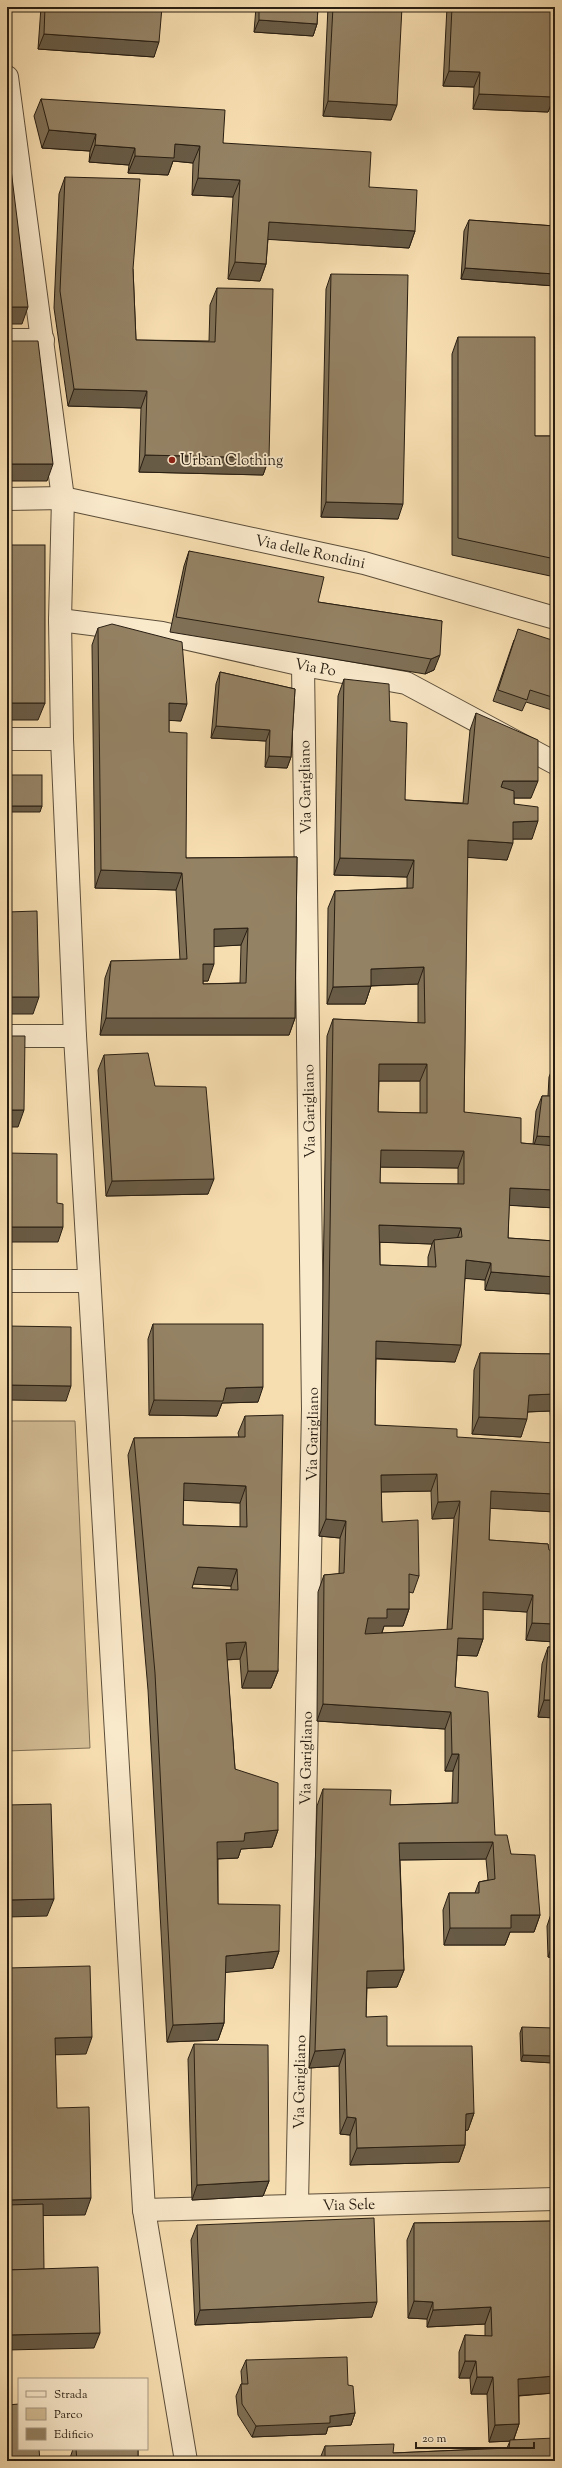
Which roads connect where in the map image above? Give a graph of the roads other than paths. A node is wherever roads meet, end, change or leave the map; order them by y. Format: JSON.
{"nodes":[{"id":1,"x":7,"y":77,"type":"edge"},
{"id":2,"x":7,"y":340,"type":"edge"},
{"id":3,"x":43,"y":340,"type":"junction"},
{"id":4,"x":63,"y":498,"type":"junction"},
{"id":5,"x":7,"y":499,"type":"edge"},
{"id":6,"x":555,"y":618,"type":"edge"},
{"id":7,"x":60,"y":620,"type":"junction"},
{"id":8,"x":303,"y":665,"type":"junction"},
{"id":9,"x":7,"y":739,"type":"edge"},
{"id":10,"x":62,"y":739,"type":"junction"},
{"id":11,"x":555,"y":763,"type":"edge"},
{"id":12,"x":7,"y":1036,"type":"edge"},
{"id":13,"x":75,"y":1036,"type":"junction"},
{"id":14,"x":7,"y":1281,"type":"edge"},
{"id":15,"x":89,"y":1281,"type":"junction"},
{"id":16,"x":555,"y":2199,"type":"edge"},
{"id":17,"x":297,"y":2204,"type":"junction"},
{"id":18,"x":144,"y":2210,"type":"junction"},
{"id":19,"x":186,"y":2461,"type":"edge"}],
"edges":[{"from":1,"to":3,"type":"street"},
{"from":2,"to":3,"type":"street"},
{"from":3,"to":4,"type":"street"},
{"from":4,"to":5,"type":"street","name":"Via delle Rondini"},
{"from":4,"to":6,"type":"street","name":"Via delle Rondini"},
{"from":4,"to":7,"type":"street"},
{"from":7,"to":8,"type":"street","name":"Via Po"},
{"from":7,"to":10,"type":"street"},
{"from":8,"to":11,"type":"street","name":"Via Po"},
{"from":8,"to":17,"type":"street","name":"Via Garigliano"},
{"from":9,"to":10,"type":"street"},
{"from":10,"to":13,"type":"street"},
{"from":12,"to":13,"type":"street"},
{"from":13,"to":15,"type":"street"},
{"from":14,"to":15,"type":"street"},
{"from":15,"to":18,"type":"street"},
{"from":16,"to":17,"type":"street","name":"Via Sele"},
{"from":17,"to":18,"type":"street","name":"Via Sele"},
{"from":18,"to":19,"type":"street"}]}
